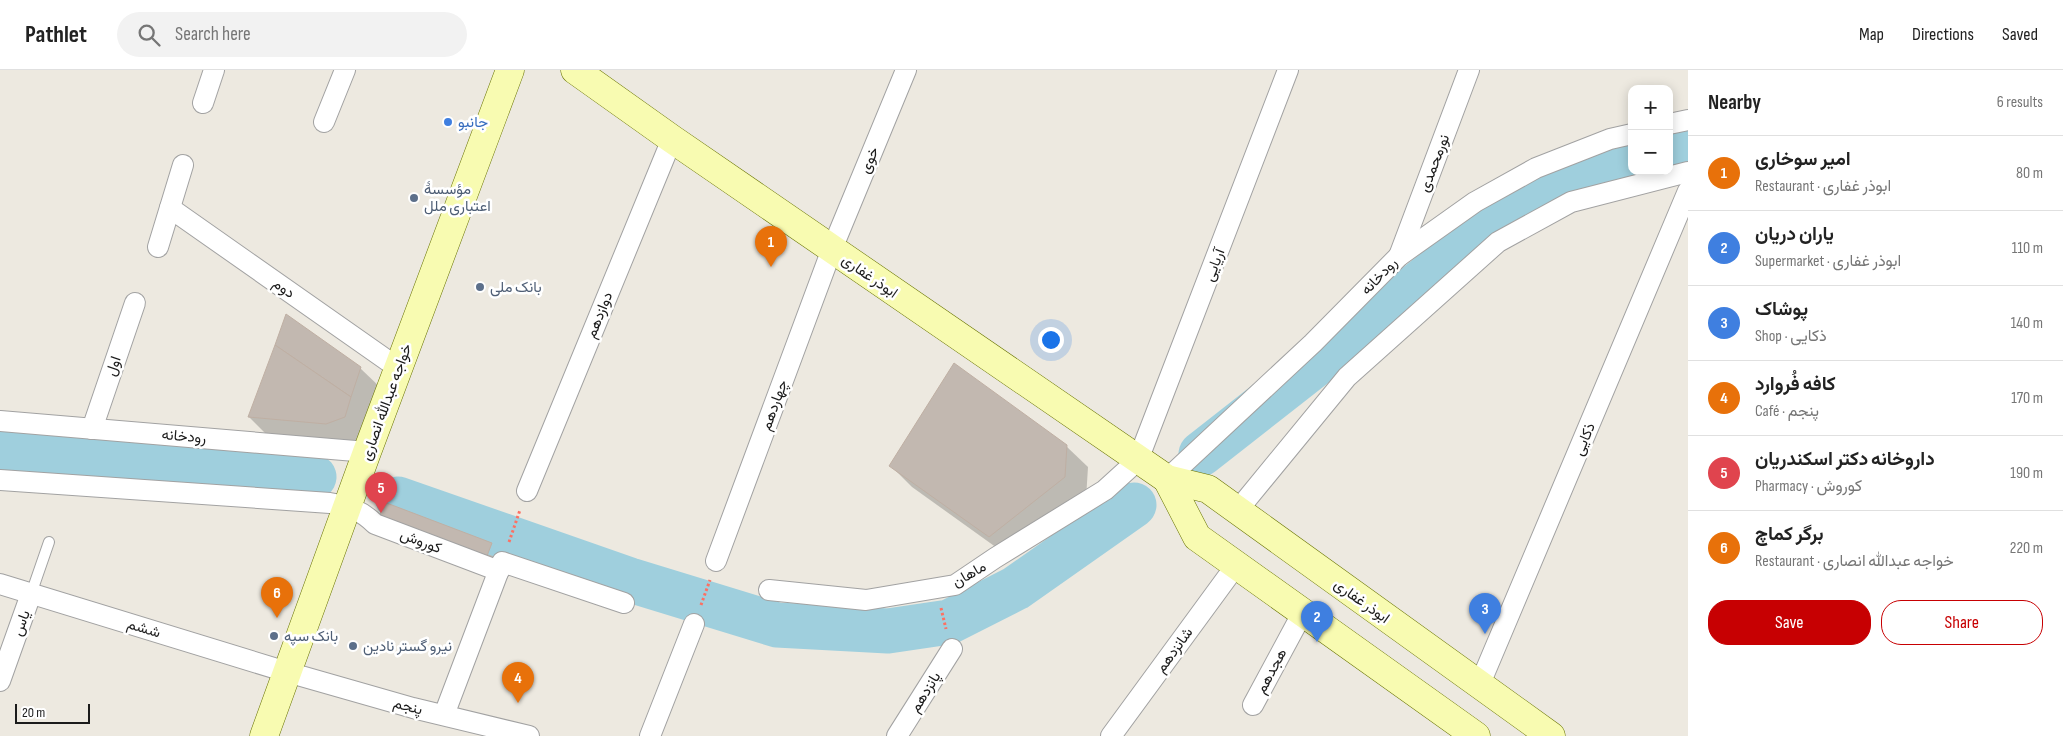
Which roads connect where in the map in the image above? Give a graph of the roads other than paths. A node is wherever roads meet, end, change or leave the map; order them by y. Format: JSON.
{"nodes":[{"id":1,"x":214,"y":70,"type":"edge"},
{"id":2,"x":345,"y":70,"type":"edge"},
{"id":3,"x":510,"y":70,"type":"edge"},
{"id":4,"x":575,"y":70,"type":"edge"},
{"id":5,"x":906,"y":70,"type":"edge"},
{"id":6,"x":1288,"y":70,"type":"edge"},
{"id":7,"x":1469,"y":70,"type":"edge"},
{"id":8,"x":203,"y":103,"type":"dead end"},
{"id":9,"x":1688,"y":120,"type":"edge"},
{"id":10,"x":324,"y":122,"type":"dead end"},
{"id":11,"x":1673,"y":123,"type":"edge"},
{"id":12,"x":1628,"y":135,"type":"edge"},
{"id":13,"x":672,"y":139,"type":"junction"},
{"id":14,"x":183,"y":164,"type":"dead end"},
{"id":15,"x":1688,"y":172,"type":"edge"},
{"id":16,"x":1688,"y":191,"type":"edge"},
{"id":17,"x":170,"y":208,"type":"junction"},
{"id":18,"x":158,"y":247,"type":"dead end"},
{"id":19,"x":832,"y":249,"type":"junction"},
{"id":20,"x":1398,"y":256,"type":"junction"},
{"id":21,"x":135,"y":303,"type":"dead end"},
{"id":22,"x":398,"y":368,"type":"junction"},
{"id":23,"x":0,"y":421,"type":"edge"},
{"id":24,"x":92,"y":429,"type":"junction"},
{"id":25,"x":367,"y":452,"type":"junction"},
{"id":26,"x":1138,"y":460,"type":"junction"},
{"id":27,"x":1167,"y":479,"type":"junction"},
{"id":28,"x":0,"y":480,"type":"edge"},
{"id":29,"x":526,"y":491,"type":"road end"},
{"id":30,"x":348,"y":506,"type":"junction"},
{"id":31,"x":1237,"y":511,"type":"junction"},
{"id":32,"x":49,"y":542,"type":"dead end"},
{"id":33,"x":716,"y":561,"type":"road end"},
{"id":34,"x":1237,"y":564,"type":"junction"},
{"id":35,"x":501,"y":566,"type":"junction"},
{"id":36,"x":0,"y":584,"type":"edge"},
{"id":37,"x":769,"y":590,"type":"dead end"},
{"id":38,"x":31,"y":594,"type":"junction"},
{"id":39,"x":624,"y":603,"type":"dead end"},
{"id":40,"x":1303,"y":612,"type":"junction"},
{"id":41,"x":694,"y":624,"type":"road end"},
{"id":42,"x":952,"y":649,"type":"road end"},
{"id":43,"x":287,"y":672,"type":"junction"},
{"id":44,"x":0,"y":682,"type":"edge"},
{"id":45,"x":1479,"y":686,"type":"junction"},
{"id":46,"x":1253,"y":704,"type":"dead end"},
{"id":47,"x":444,"y":715,"type":"junction"},
{"id":48,"x":1115,"y":734,"type":"edge"},
{"id":49,"x":264,"y":736,"type":"edge"},
{"id":50,"x":529,"y":736,"type":"edge"},
{"id":51,"x":650,"y":736,"type":"edge"},
{"id":52,"x":897,"y":736,"type":"edge"},
{"id":53,"x":1476,"y":736,"type":"edge"},
{"id":54,"x":1551,"y":736,"type":"edge"}],
"edges":[{"from":1,"to":8,"type":"street"},
{"from":2,"to":10,"type":"street"},
{"from":3,"to":22,"type":"main road","name":"خواجه عبدالله انصاری"},
{"from":4,"to":13,"type":"main road","name":"ابوذر غفاری"},
{"from":5,"to":19,"type":"street","name":"خوی"},
{"from":6,"to":26,"type":"street","name":"آریایی"},
{"from":7,"to":20,"type":"street","name":"نورمحمدی"},
{"from":9,"to":11,"type":"street"},
{"from":12,"to":20,"type":"street","name":"رودخانه"},
{"from":13,"to":19,"type":"main road","name":"ابوذر غفاری"},
{"from":13,"to":29,"type":"street","name":"دوازدهم"},
{"from":14,"to":17,"type":"street"},
{"from":15,"to":31,"type":"street"},
{"from":16,"to":45,"type":"street","name":"ذکایی"},
{"from":17,"to":18,"type":"street"},
{"from":17,"to":22,"type":"street","name":"دوم"},
{"from":19,"to":26,"type":"main road","name":"ابوذر غفاری"},
{"from":19,"to":33,"type":"street","name":"چهاردهم"},
{"from":20,"to":27,"type":"street","name":"رودخانه"},
{"from":21,"to":24,"type":"street","name":"اول"},
{"from":22,"to":25,"type":"main road","name":"خواجه عبدالله انصاری"},
{"from":23,"to":24,"type":"street","name":"رودخانه"},
{"from":24,"to":25,"type":"street","name":"رودخانه"},
{"from":25,"to":30,"type":"main road","name":"خواجه عبدالله انصاری"},
{"from":26,"to":27,"type":"main road","name":"ابوذر غفاری"},
{"from":26,"to":37,"type":"street","name":"ماهان"},
{"from":27,"to":31,"type":"main road","name":"ابوذر غفاری"},
{"from":27,"to":34,"type":"main road","name":"ابوذر غفاری"},
{"from":28,"to":30,"type":"street"},
{"from":30,"to":35,"type":"street","name":"کوروش"},
{"from":30,"to":43,"type":"main road","name":"خواجه عبدالله انصاری"},
{"from":31,"to":45,"type":"main road","name":"ابوذر غفاری"},
{"from":32,"to":38,"type":"lane"},
{"from":34,"to":40,"type":"main road","name":"ابوذر غفاری"},
{"from":34,"to":48,"type":"street","name":"شانزدهم"},
{"from":35,"to":39,"type":"street","name":"کوروش"},
{"from":35,"to":47,"type":"street"},
{"from":36,"to":38,"type":"street","name":"ششم"},
{"from":38,"to":43,"type":"street","name":"ششم"},
{"from":38,"to":44,"type":"street","name":"یاس"},
{"from":40,"to":46,"type":"street","name":"هجدهم"},
{"from":40,"to":53,"type":"main road","name":"ابوذر غفاری"},
{"from":41,"to":51,"type":"street"},
{"from":42,"to":52,"type":"street","name":"پانزدهم"},
{"from":43,"to":47,"type":"street","name":"پنجم"},
{"from":43,"to":49,"type":"main road","name":"خواجه عبدالله انصاری"},
{"from":45,"to":54,"type":"main road","name":"ابوذر غفاری"},
{"from":47,"to":50,"type":"street","name":"پنجم"}]}
